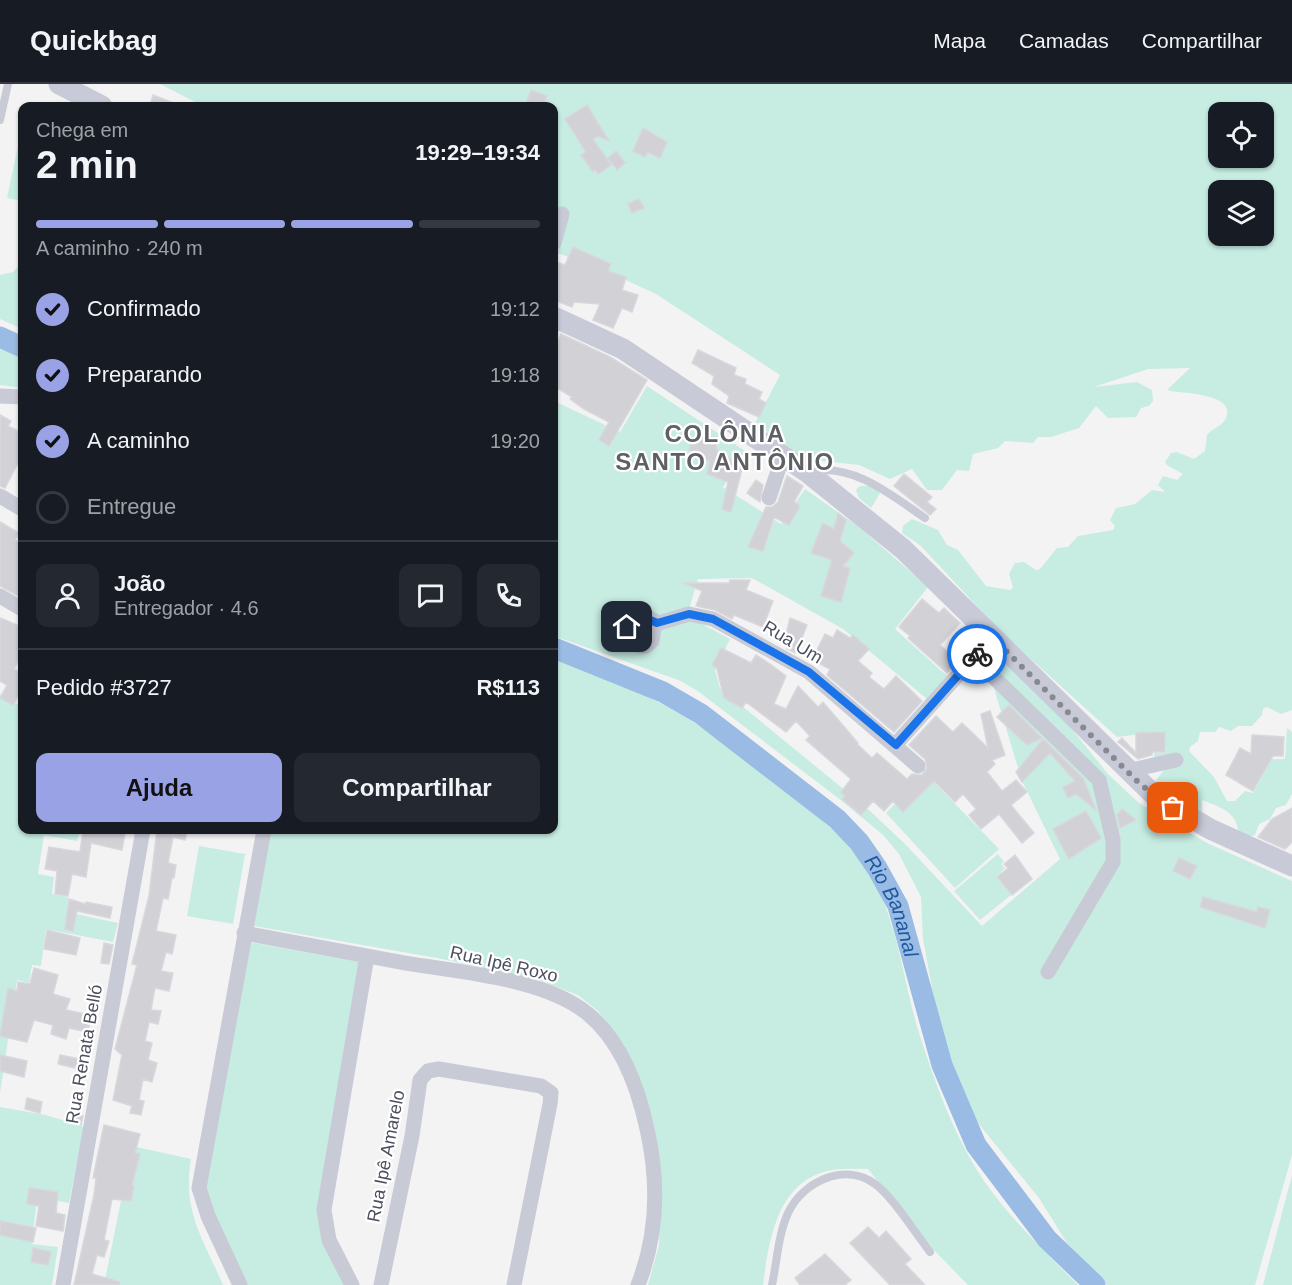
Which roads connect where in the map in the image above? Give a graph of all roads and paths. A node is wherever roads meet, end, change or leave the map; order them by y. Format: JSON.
{"nodes":[{"id":1,"x":8,"y":84,"type":"edge"},
{"id":2,"x":59,"y":84,"type":"edge"},
{"id":3,"x":94,"y":102,"type":"edge"},
{"id":4,"x":0,"y":120,"type":"edge"},
{"id":5,"x":562,"y":214,"type":"dead end"},
{"id":6,"x":558,"y":228,"type":"edge"},
{"id":7,"x":558,"y":319,"type":"edge"},
{"id":8,"x":0,"y":396,"type":"edge"},
{"id":9,"x":18,"y":397,"type":"edge"},
{"id":10,"x":783,"y":456,"type":"junction"},
{"id":11,"x":807,"y":472,"type":"junction"},
{"id":12,"x":0,"y":496,"type":"edge"},
{"id":13,"x":770,"y":498,"type":"dead end"},
{"id":14,"x":18,"y":507,"type":"edge"},
{"id":15,"x":925,"y":518,"type":"dead end"},
{"id":16,"x":0,"y":596,"type":"edge"},
{"id":17,"x":18,"y":607,"type":"edge"},
{"id":18,"x":659,"y":623,"type":"dead end"},
{"id":19,"x":992,"y":637,"type":"junction"},
{"id":20,"x":974,"y":657,"type":"junction"},
{"id":21,"x":896,"y":745,"type":"junction"},
{"id":22,"x":1176,"y":760,"type":"dead end"},
{"id":23,"x":918,"y":766,"type":"dead end"},
{"id":24,"x":1127,"y":771,"type":"junction"},
{"id":25,"x":142,"y":834,"type":"edge"},
{"id":26,"x":263,"y":834,"type":"edge"},
{"id":27,"x":1292,"y":866,"type":"edge"},
{"id":28,"x":244,"y":933,"type":"junction"},
{"id":29,"x":367,"y":956,"type":"junction"},
{"id":30,"x":1048,"y":972,"type":"dead end"},
{"id":31,"x":930,"y":1252,"type":"dead end"},
{"id":32,"x":63,"y":1285,"type":"edge"},
{"id":33,"x":240,"y":1285,"type":"edge"},
{"id":34,"x":352,"y":1285,"type":"edge"},
{"id":35,"x":381,"y":1285,"type":"edge"},
{"id":36,"x":514,"y":1285,"type":"edge"},
{"id":37,"x":638,"y":1285,"type":"edge"},
{"id":38,"x":772,"y":1285,"type":"edge"}],
"edges":[{"from":1,"to":4,"type":"lane"},
{"from":2,"to":3,"type":"main road"},
{"from":5,"to":6,"type":"street"},
{"from":7,"to":10,"type":"main road"},
{"from":8,"to":9,"type":"street"},
{"from":10,"to":11,"type":"main road"},
{"from":10,"to":13,"type":"street"},
{"from":11,"to":15,"type":"lane"},
{"from":11,"to":19,"type":"main road"},
{"from":12,"to":14,"type":"street"},
{"from":16,"to":17,"type":"street"},
{"from":18,"to":21,"type":"street","name":"Rua Um"},
{"from":19,"to":20,"type":"street"},
{"from":19,"to":24,"type":"main road"},
{"from":20,"to":21,"type":"street"},
{"from":20,"to":30,"type":"street"},
{"from":21,"to":23,"type":"street","name":"Rua Um"},
{"from":22,"to":24,"type":"street"},
{"from":24,"to":27,"type":"main road"},
{"from":25,"to":32,"type":"street","name":"Rua Renata Belló"},
{"from":26,"to":28,"type":"street"},
{"from":28,"to":29,"type":"street","name":"Rua Ipê Roxo"},
{"from":28,"to":33,"type":"street"},
{"from":29,"to":34,"type":"street"},
{"from":29,"to":37,"type":"street","name":"Rua Ipê Roxo"},
{"from":31,"to":38,"type":"lane"},
{"from":35,"to":36,"type":"street","name":"Rua Ipê Amarelo"}]}
